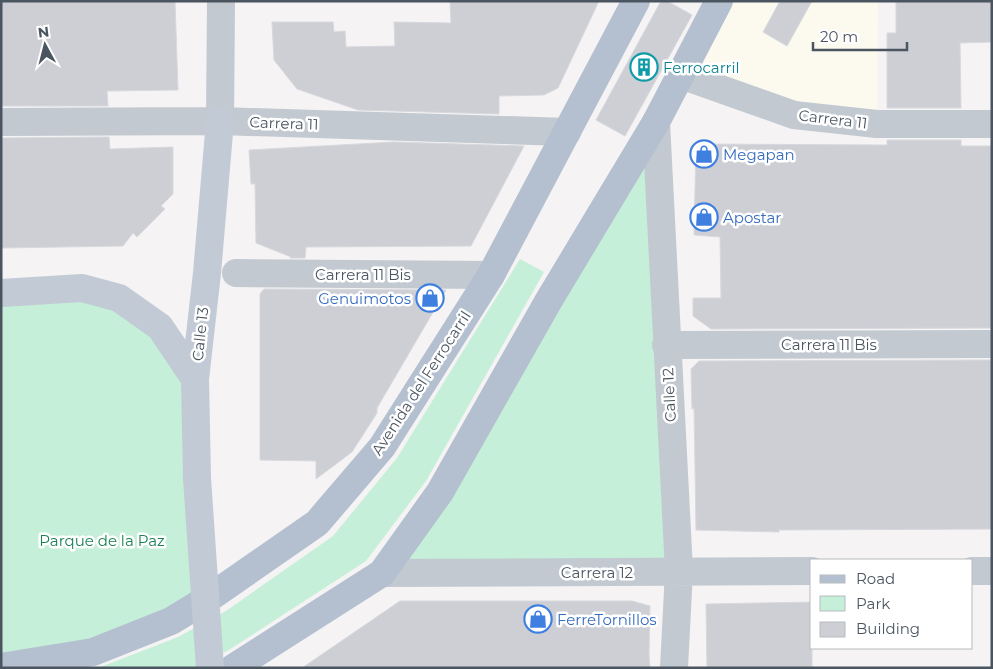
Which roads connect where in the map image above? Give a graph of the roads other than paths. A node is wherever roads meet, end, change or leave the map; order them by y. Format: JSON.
{"nodes":[{"id":1,"x":221,"y":1,"type":"edge"},
{"id":2,"x":636,"y":1,"type":"edge"},
{"id":3,"x":720,"y":1,"type":"edge"},
{"id":4,"x":681,"y":75,"type":"junction"},
{"id":5,"x":220,"y":121,"type":"junction"},
{"id":6,"x":1,"y":122,"type":"edge"},
{"id":7,"x":656,"y":122,"type":"junction"},
{"id":8,"x":992,"y":124,"type":"edge"},
{"id":9,"x":567,"y":132,"type":"junction"},
{"id":10,"x":236,"y":273,"type":"dead end"},
{"id":11,"x":491,"y":275,"type":"junction"},
{"id":12,"x":1,"y":293,"type":"edge"},
{"id":13,"x":992,"y":344,"type":"edge"},
{"id":14,"x":666,"y":345,"type":"junction"},
{"id":15,"x":195,"y":379,"type":"junction"},
{"id":16,"x":678,"y":571,"type":"junction"},
{"id":17,"x":810,"y":571,"type":"edge"},
{"id":18,"x":973,"y":571,"type":"edge"},
{"id":19,"x":992,"y":571,"type":"edge"},
{"id":20,"x":382,"y":573,"type":"junction"},
{"id":21,"x":1,"y":667,"type":"edge"},
{"id":22,"x":210,"y":668,"type":"edge"},
{"id":23,"x":234,"y":668,"type":"edge"},
{"id":24,"x":674,"y":668,"type":"edge"}],
"edges":[{"from":1,"to":5,"type":"street","name":"Calle 13"},
{"from":2,"to":9,"type":"main road","name":"Avenida del Ferrocarril"},
{"from":3,"to":4,"type":"main road"},
{"from":4,"to":7,"type":"main road"},
{"from":4,"to":8,"type":"street","name":"Carrera 11"},
{"from":5,"to":6,"type":"street","name":"Carrera 11"},
{"from":5,"to":9,"type":"street","name":"Carrera 11"},
{"from":5,"to":15,"type":"main road","name":"Calle 13"},
{"from":7,"to":14,"type":"street","name":"Calle 12"},
{"from":7,"to":20,"type":"main road"},
{"from":9,"to":11,"type":"main road","name":"Avenida del Ferrocarril"},
{"from":10,"to":11,"type":"street","name":"Carrera 11 Bis"},
{"from":11,"to":21,"type":"main road","name":"Avenida del Ferrocarril"},
{"from":12,"to":15,"type":"main road"},
{"from":13,"to":14,"type":"street","name":"Carrera 11 Bis"},
{"from":14,"to":16,"type":"street","name":"Calle 12"},
{"from":15,"to":22,"type":"main road","name":"Calle 13","bridge":true},
{"from":16,"to":17,"type":"street","name":"Carrera 12"},
{"from":16,"to":20,"type":"street","name":"Carrera 12"},
{"from":16,"to":24,"type":"street","name":"Calle 12"},
{"from":18,"to":19,"type":"street"},
{"from":20,"to":23,"type":"main road"}]}
